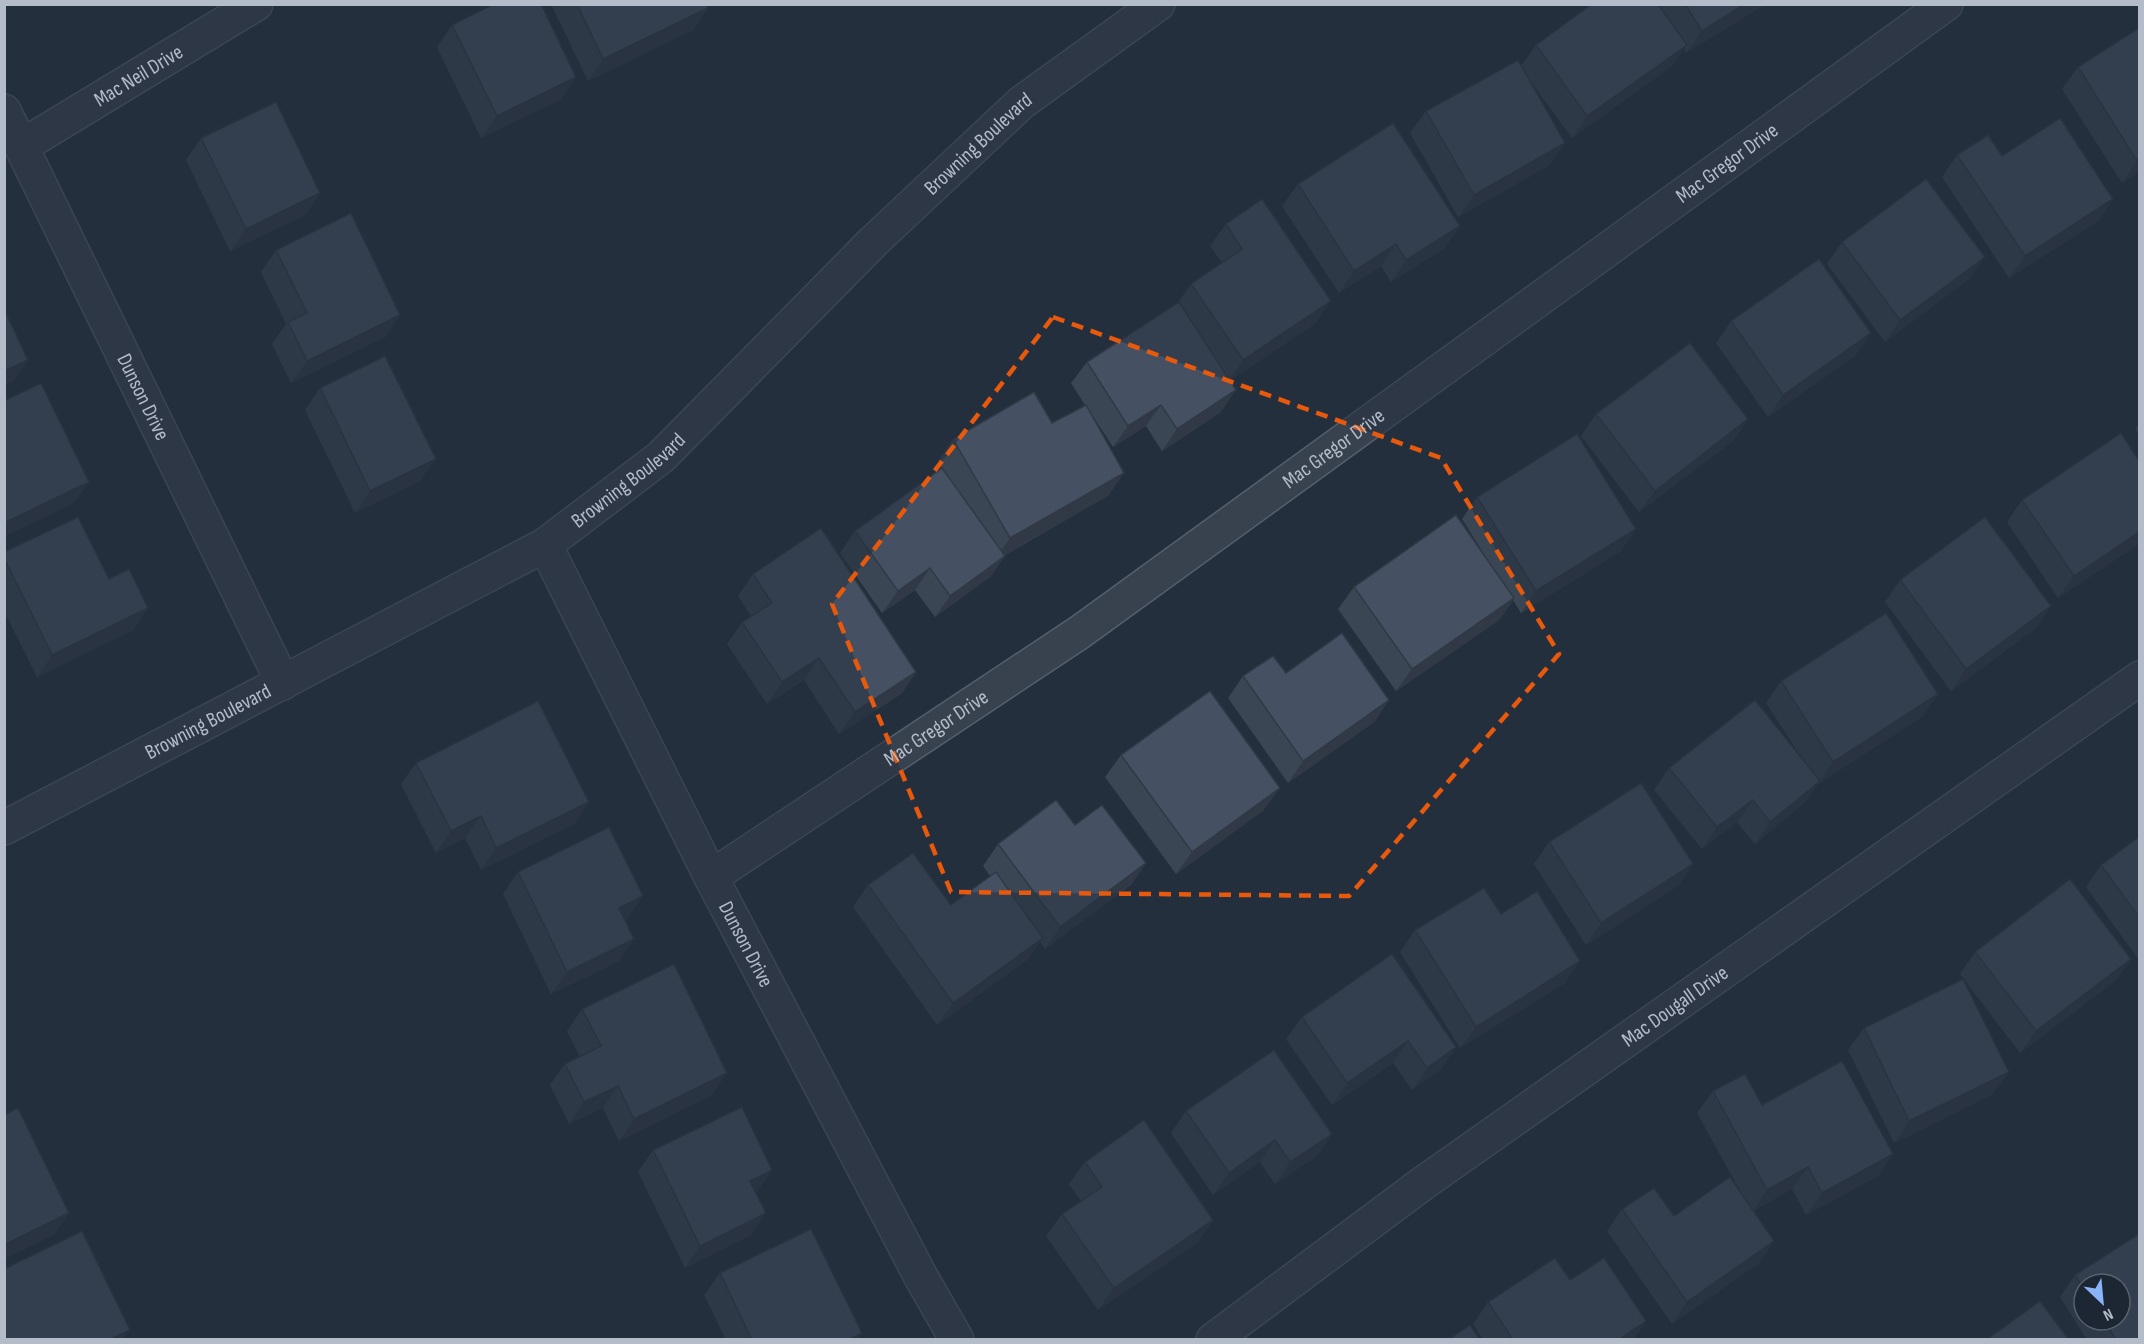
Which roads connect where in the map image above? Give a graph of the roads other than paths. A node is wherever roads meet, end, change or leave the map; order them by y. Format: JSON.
{"nodes":[{"id":1,"x":256,"y":4,"type":"edge"},
{"id":2,"x":1158,"y":4,"type":"edge"},
{"id":3,"x":1946,"y":4,"type":"edge"},
{"id":4,"x":4,"y":111,"type":"edge"},
{"id":5,"x":22,"y":146,"type":"junction"},
{"id":6,"x":545,"y":545,"type":"junction"},
{"id":7,"x":2139,"y":678,"type":"edge"},
{"id":8,"x":283,"y":683,"type":"junction"},
{"id":9,"x":4,"y":828,"type":"edge"},
{"id":10,"x":711,"y":878,"type":"junction"},
{"id":11,"x":957,"y":1340,"type":"edge"},
{"id":12,"x":1214,"y":1340,"type":"edge"}],
"edges":[{"from":1,"to":5,"type":"street","name":"Mac Neil Drive"},
{"from":2,"to":6,"type":"street","name":"Browning Boulevard"},
{"from":3,"to":10,"type":"street","name":"Mac Gregor Drive"},
{"from":4,"to":5,"type":"street","name":"Dunson Drive"},
{"from":5,"to":8,"type":"street","name":"Dunson Drive"},
{"from":6,"to":8,"type":"street","name":"Browning Boulevard"},
{"from":6,"to":10,"type":"street","name":"Dunson Drive"},
{"from":7,"to":12,"type":"street","name":"Mac Dougall Drive"},
{"from":8,"to":9,"type":"street","name":"Browning Boulevard"},
{"from":10,"to":11,"type":"street","name":"Dunson Drive"}]}
